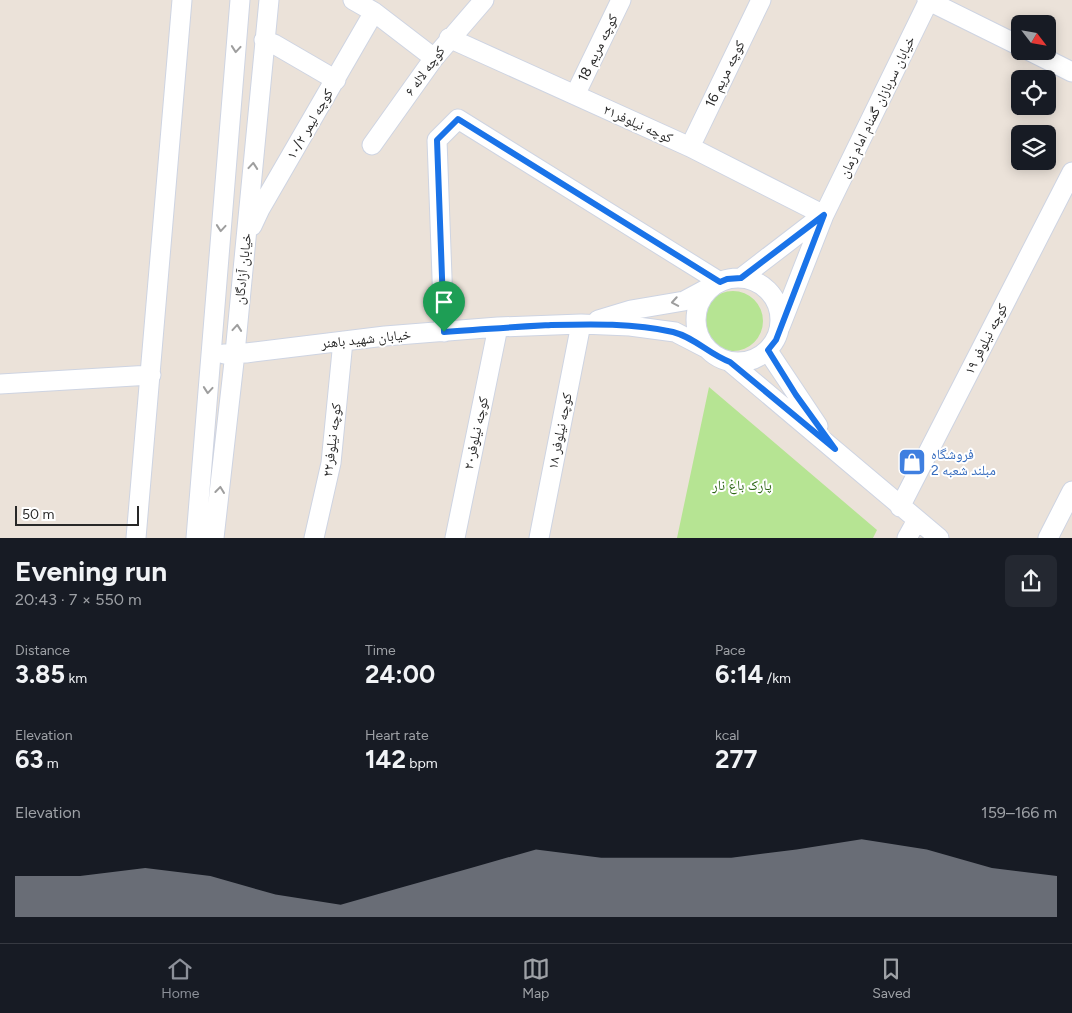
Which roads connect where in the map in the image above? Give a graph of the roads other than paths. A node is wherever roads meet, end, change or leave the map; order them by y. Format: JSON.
{"nodes":[{"id":1,"x":182,"y":0,"type":"edge"},
{"id":2,"x":240,"y":0,"type":"edge"},
{"id":3,"x":269,"y":0,"type":"edge"},
{"id":4,"x":353,"y":0,"type":"edge"},
{"id":5,"x":484,"y":0,"type":"edge"},
{"id":6,"x":621,"y":0,"type":"edge"},
{"id":7,"x":761,"y":0,"type":"edge"},
{"id":8,"x":928,"y":0,"type":"edge"},
{"id":9,"x":374,"y":12,"type":"junction"},
{"id":10,"x":450,"y":38,"type":"junction"},
{"id":11,"x":264,"y":40,"type":"junction"},
{"id":12,"x":1011,"y":42,"type":"edge"},
{"id":13,"x":434,"y":58,"type":"junction"},
{"id":14,"x":1048,"y":60,"type":"edge"},
{"id":15,"x":1072,"y":72,"type":"edge"},
{"id":16,"x":336,"y":80,"type":"junction"},
{"id":17,"x":575,"y":95,"type":"junction"},
{"id":18,"x":372,"y":145,"type":"dead end"},
{"id":19,"x":690,"y":147,"type":"junction"},
{"id":20,"x":1072,"y":172,"type":"edge"},
{"id":21,"x":824,"y":215,"type":"junction"},
{"id":22,"x":247,"y":237,"type":"junction"},
{"id":23,"x":741,"y":278,"type":"junction"},
{"id":24,"x":720,"y":282,"type":"junction"},
{"id":25,"x":581,"y":324,"type":"junction"},
{"id":26,"x":780,"y":327,"type":"junction"},
{"id":27,"x":498,"y":328,"type":"junction"},
{"id":28,"x":444,"y":332,"type":"junction"},
{"id":29,"x":343,"y":341,"type":"junction"},
{"id":30,"x":706,"y":348,"type":"junction"},
{"id":31,"x":768,"y":350,"type":"junction"},
{"id":32,"x":236,"y":353,"type":"junction"},
{"id":33,"x":211,"y":354,"type":"junction"},
{"id":34,"x":730,"y":362,"type":"junction"},
{"id":35,"x":151,"y":375,"type":"junction"},
{"id":36,"x":0,"y":384,"type":"edge"},
{"id":37,"x":835,"y":449,"type":"junction"},
{"id":38,"x":1072,"y":491,"type":"edge"},
{"id":39,"x":900,"y":506,"type":"junction"},
{"id":40,"x":917,"y":520,"type":"junction"},
{"id":41,"x":136,"y":538,"type":"edge"},
{"id":42,"x":196,"y":538,"type":"edge"},
{"id":43,"x":214,"y":538,"type":"edge"},
{"id":44,"x":314,"y":538,"type":"edge"},
{"id":45,"x":455,"y":538,"type":"edge"},
{"id":46,"x":539,"y":538,"type":"edge"},
{"id":47,"x":906,"y":538,"type":"edge"},
{"id":48,"x":939,"y":538,"type":"edge"},
{"id":49,"x":1048,"y":538,"type":"edge"}],
"edges":[{"from":1,"to":35,"type":"street"},
{"from":2,"to":33,"type":"street","name":"خیابان آزادگان","one_way":true},
{"from":3,"to":11,"type":"street","name":"خیابان آزادگان"},
{"from":4,"to":9,"type":"street"},
{"from":5,"to":10,"type":"street","name":"کوچه لاله ۶"},
{"from":6,"to":17,"type":"street","name":"کوچه مریم 18"},
{"from":7,"to":19,"type":"street","name":"کوچه مریم 16"},
{"from":8,"to":12,"type":"street"},
{"from":8,"to":21,"type":"street","name":"خیابان سربازان گمنام امام زمان"},
{"from":9,"to":13,"type":"street"},
{"from":9,"to":16,"type":"street","name":"کوچه لیمر ۱۰/۲"},
{"from":10,"to":13,"type":"street","name":"کوچه لاله ۶"},
{"from":10,"to":17,"type":"street","name":"کوچه نیلوفر۲۱"},
{"from":11,"to":16,"type":"street"},
{"from":22,"to":11,"type":"street","name":"خیابان آزادگان","one_way":true},
{"from":13,"to":18,"type":"street","name":"کوچه لاله ۶"},
{"from":14,"to":15,"type":"street"},
{"from":16,"to":22,"type":"street","name":"کوچه لیمر ۱۰/۲"},
{"from":17,"to":19,"type":"street","name":"کوچه نیلوفر۲۱"},
{"from":19,"to":21,"type":"street","name":"کوچه نیلوفر۲۱"},
{"from":20,"to":39,"type":"street","name":"کوچه نیلوفر ۱۹"},
{"from":21,"to":23,"type":"street","name":"خیابان سربازان گمنام امام زمان"},
{"from":21,"to":26,"type":"street","name":"خیابان سربازان گمنام امام زمان"},
{"from":32,"to":22,"type":"street","name":"خیابان آزادگان","one_way":true},
{"from":23,"to":24,"type":"street"},
{"from":23,"to":26,"type":"street"},
{"from":24,"to":25,"type":"street","name":"خیابان شهید باهنر","one_way":true},
{"from":24,"to":28,"type":"street"},
{"from":24,"to":30,"type":"street"},
{"from":25,"to":27,"type":"street","name":"خیابان شهید باهنر"},
{"from":25,"to":30,"type":"street","name":"خیابان شهید باهنر"},
{"from":25,"to":46,"type":"street","name":"کوچه نیلوفر ۱۸"},
{"from":26,"to":31,"type":"street"},
{"from":27,"to":28,"type":"street","name":"خیابان شهید باهنر"},
{"from":27,"to":45,"type":"street","name":"کوچه نیلوفر۲۰"},
{"from":28,"to":29,"type":"street","name":"خیابان شهید باهنر"},
{"from":29,"to":32,"type":"street","name":"خیابان شهید باهنر"},
{"from":29,"to":44,"type":"street","name":"کوچه نیلوفر۲۲"},
{"from":30,"to":34,"type":"street"},
{"from":31,"to":34,"type":"street"},
{"from":31,"to":37,"type":"street"},
{"from":32,"to":33,"type":"street","name":"خیابان شهید باهنر"},
{"from":43,"to":32,"type":"street","name":"خیابان آزادگان","one_way":true},
{"from":33,"to":42,"type":"street","name":"خیابان آزادگان","one_way":true},
{"from":34,"to":37,"type":"street"},
{"from":35,"to":36,"type":"street"},
{"from":35,"to":41,"type":"street"},
{"from":37,"to":39,"type":"street"},
{"from":38,"to":49,"type":"street"},
{"from":39,"to":40,"type":"street"},
{"from":40,"to":47,"type":"street"},
{"from":40,"to":48,"type":"street"}]}
